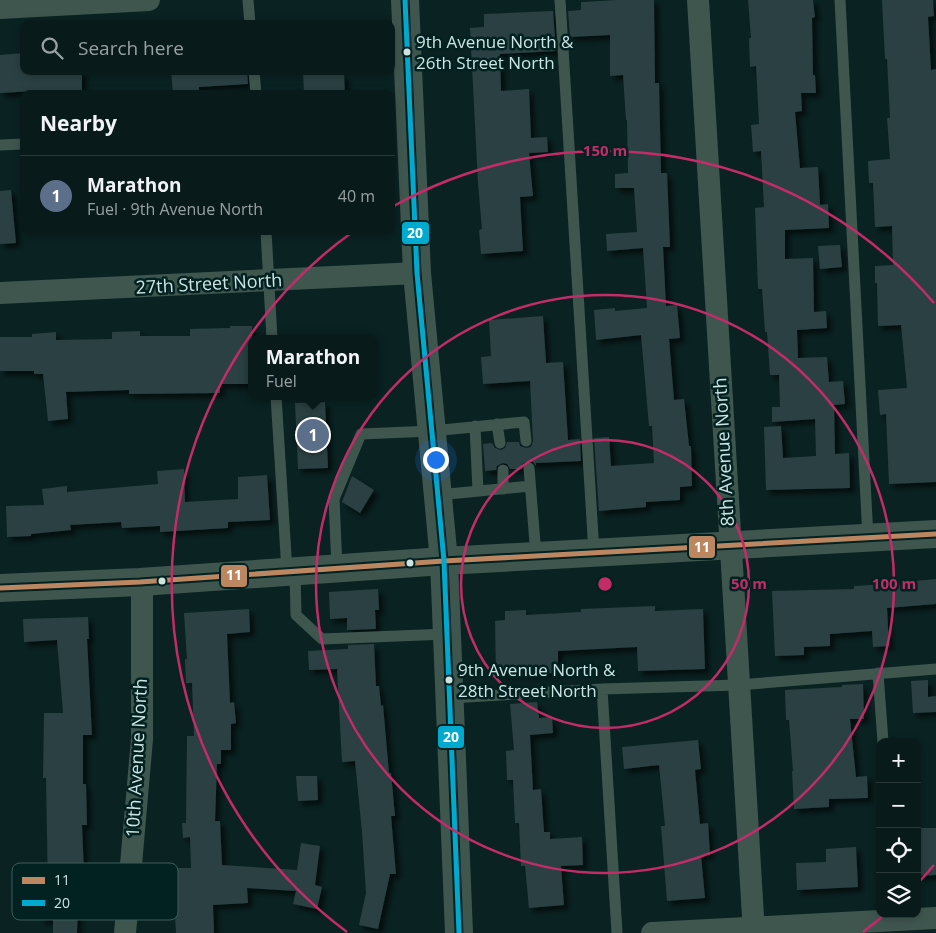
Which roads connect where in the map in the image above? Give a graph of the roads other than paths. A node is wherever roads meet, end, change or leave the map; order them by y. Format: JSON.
{"nodes":[{"id":1,"x":149,"y":0,"type":"edge"},
{"id":2,"x":248,"y":0,"type":"edge"},
{"id":3,"x":405,"y":0,"type":"edge"},
{"id":4,"x":560,"y":0,"type":"edge"},
{"id":5,"x":698,"y":0,"type":"edge"},
{"id":6,"x":840,"y":0,"type":"edge"},
{"id":7,"x":0,"y":8,"type":"edge"},
{"id":8,"x":250,"y":20,"type":"edge"},
{"id":9,"x":254,"y":75,"type":"edge"},
{"id":10,"x":256,"y":90,"type":"edge"},
{"id":11,"x":20,"y":144,"type":"edge"},
{"id":12,"x":0,"y":145,"type":"edge"},
{"id":13,"x":266,"y":235,"type":"edge"},
{"id":14,"x":417,"y":273,"type":"junction"},
{"id":15,"x":268,"y":281,"type":"junction"},
{"id":16,"x":0,"y":293,"type":"edge"},
{"id":17,"x":272,"y":335,"type":"edge"},
{"id":18,"x":276,"y":400,"type":"edge"},
{"id":19,"x":497,"y":424,"type":"junction"},
{"id":20,"x":475,"y":426,"type":"junction"},
{"id":21,"x":432,"y":431,"type":"junction"},
{"id":22,"x":526,"y":441,"type":"dead end"},
{"id":23,"x":500,"y":443,"type":"dead end"},
{"id":24,"x":529,"y":468,"type":"dead end"},
{"id":25,"x":503,"y":470,"type":"dead end"},
{"id":26,"x":530,"y":486,"type":"junction"},
{"id":27,"x":503,"y":489,"type":"junction"},
{"id":28,"x":478,"y":491,"type":"junction"},
{"id":29,"x":438,"y":495,"type":"junction"},
{"id":30,"x":936,"y":534,"type":"edge"},
{"id":31,"x":868,"y":538,"type":"junction"},
{"id":32,"x":730,"y":547,"type":"junction"},
{"id":33,"x":594,"y":553,"type":"junction"},
{"id":34,"x":536,"y":556,"type":"junction"},
{"id":35,"x":444,"y":561,"type":"junction"},
{"id":36,"x":337,"y":568,"type":"junction"},
{"id":37,"x":291,"y":571,"type":"junction"},
{"id":38,"x":140,"y":582,"type":"junction"},
{"id":39,"x":0,"y":588,"type":"edge"},
{"id":40,"x":447,"y":634,"type":"junction"},
{"id":41,"x":936,"y":669,"type":"edge"},
{"id":42,"x":878,"y":673,"type":"junction"},
{"id":43,"x":738,"y":685,"type":"junction"},
{"id":44,"x":602,"y":689,"type":"junction"},
{"id":45,"x":450,"y":698,"type":"junction"},
{"id":46,"x":883,"y":738,"type":"edge"},
{"id":47,"x":131,"y":863,"type":"edge"},
{"id":48,"x":936,"y":918,"type":"edge"},
{"id":49,"x":126,"y":920,"type":"edge"},
{"id":50,"x":895,"y":922,"type":"edge"},
{"id":51,"x":754,"y":930,"type":"edge"},
{"id":52,"x":125,"y":933,"type":"edge"},
{"id":53,"x":459,"y":933,"type":"edge"},
{"id":54,"x":617,"y":933,"type":"edge"},
{"id":55,"x":652,"y":933,"type":"edge"}],
"edges":[{"from":1,"to":7,"type":"street"},
{"from":2,"to":8,"type":"lane"},
{"from":3,"to":14,"type":"street"},
{"from":4,"to":33,"type":"lane"},
{"from":5,"to":32,"type":"street","name":"8th Avenue North"},
{"from":6,"to":31,"type":"lane"},
{"from":9,"to":10,"type":"lane"},
{"from":11,"to":12,"type":"lane"},
{"from":13,"to":15,"type":"lane"},
{"from":14,"to":15,"type":"street","name":"27th Street North"},
{"from":14,"to":21,"type":"street"},
{"from":15,"to":16,"type":"street","name":"27th Street North"},
{"from":15,"to":17,"type":"lane"},
{"from":18,"to":37,"type":"lane"},
{"from":19,"to":20,"type":"lane"},
{"from":19,"to":22,"type":"lane"},
{"from":19,"to":23,"type":"lane"},
{"from":20,"to":21,"type":"lane"},
{"from":20,"to":28,"type":"lane"},
{"from":21,"to":29,"type":"street"},
{"from":21,"to":36,"type":"lane"},
{"from":24,"to":26,"type":"lane"},
{"from":25,"to":27,"type":"lane"},
{"from":26,"to":27,"type":"lane"},
{"from":26,"to":34,"type":"lane"},
{"from":27,"to":28,"type":"lane"},
{"from":28,"to":29,"type":"lane"},
{"from":29,"to":35,"type":"street"},
{"from":30,"to":31,"type":"street"},
{"from":31,"to":32,"type":"street"},
{"from":32,"to":33,"type":"street"},
{"from":32,"to":43,"type":"street","name":"8th Avenue North"},
{"from":33,"to":34,"type":"street"},
{"from":34,"to":35,"type":"street"},
{"from":35,"to":36,"type":"street"},
{"from":35,"to":40,"type":"street"},
{"from":36,"to":37,"type":"street"},
{"from":37,"to":38,"type":"street"},
{"from":37,"to":40,"type":"lane"},
{"from":38,"to":39,"type":"street"},
{"from":38,"to":47,"type":"street","name":"10th Avenue North"},
{"from":40,"to":45,"type":"street"},
{"from":41,"to":42,"type":"lane"},
{"from":42,"to":43,"type":"lane"},
{"from":42,"to":46,"type":"lane"},
{"from":43,"to":44,"type":"lane"},
{"from":43,"to":51,"type":"street","name":"8th Avenue North"},
{"from":44,"to":45,"type":"lane"},
{"from":44,"to":54,"type":"lane"},
{"from":45,"to":53,"type":"street"},
{"from":48,"to":50,"type":"street"},
{"from":49,"to":52,"type":"street","name":"10th Avenue North"},
{"from":50,"to":51,"type":"street"},
{"from":51,"to":55,"type":"street"}]}
